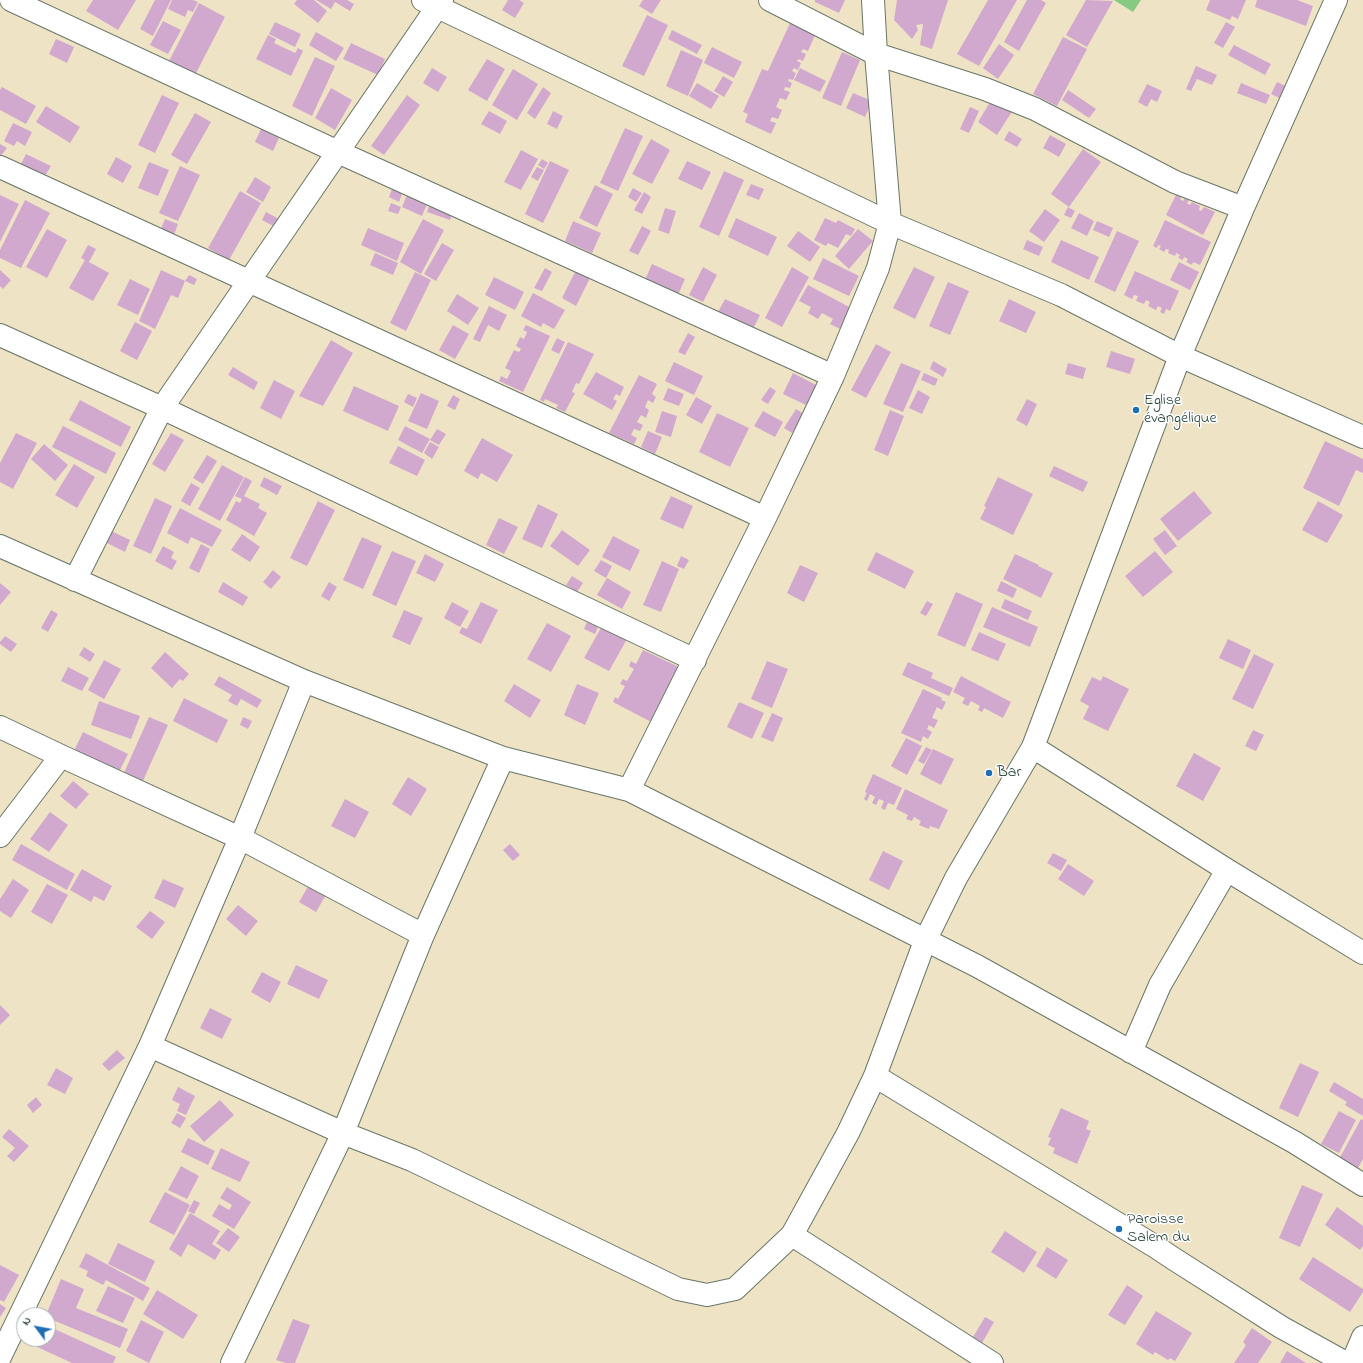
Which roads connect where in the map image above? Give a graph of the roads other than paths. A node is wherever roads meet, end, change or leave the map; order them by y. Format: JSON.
{"nodes":[{"id":1,"x":10,"y":0,"type":"edge"},
{"id":2,"x":770,"y":0,"type":"edge"},
{"id":3,"x":873,"y":0,"type":"edge"},
{"id":4,"x":1336,"y":0,"type":"edge"},
{"id":5,"x":434,"y":2,"type":"edge"},
{"id":6,"x":0,"y":13,"type":"edge"},
{"id":7,"x":876,"y":54,"type":"junction"},
{"id":8,"x":338,"y":152,"type":"junction"},
{"id":9,"x":0,"y":167,"type":"edge"},
{"id":10,"x":1243,"y":208,"type":"junction"},
{"id":11,"x":890,"y":223,"type":"junction"},
{"id":12,"x":250,"y":280,"type":"junction"},
{"id":13,"x":0,"y":335,"type":"edge"},
{"id":14,"x":1180,"y":356,"type":"junction"},
{"id":15,"x":833,"y":376,"type":"junction"},
{"id":16,"x":162,"y":408,"type":"junction"},
{"id":17,"x":1363,"y":436,"type":"edge"},
{"id":18,"x":765,"y":518,"type":"junction"},
{"id":19,"x":0,"y":546,"type":"edge"},
{"id":20,"x":75,"y":580,"type":"junction"},
{"id":21,"x":695,"y":660,"type":"junction"},
{"id":22,"x":304,"y":682,"type":"junction"},
{"id":23,"x":0,"y":727,"type":"edge"},
{"id":24,"x":1033,"y":747,"type":"junction"},
{"id":25,"x":61,"y":756,"type":"junction"},
{"id":26,"x":503,"y":758,"type":"junction"},
{"id":27,"x":629,"y":790,"type":"junction"},
{"id":28,"x":0,"y":836,"type":"edge"},
{"id":29,"x":240,"y":838,"type":"junction"},
{"id":30,"x":1227,"y":870,"type":"junction"},
{"id":31,"x":423,"y":935,"type":"junction"},
{"id":32,"x":925,"y":941,"type":"junction"},
{"id":33,"x":1363,"y":953,"type":"edge"},
{"id":34,"x":150,"y":1046,"type":"junction"},
{"id":35,"x":1131,"y":1052,"type":"junction"},
{"id":36,"x":875,"y":1076,"type":"junction"},
{"id":37,"x":342,"y":1133,"type":"junction"},
{"id":38,"x":1363,"y":1186,"type":"edge"},
{"id":39,"x":792,"y":1235,"type":"junction"},
{"id":40,"x":1363,"y":1337,"type":"edge"},
{"id":41,"x":0,"y":1357,"type":"edge"},
{"id":42,"x":232,"y":1363,"type":"edge"},
{"id":43,"x":992,"y":1363,"type":"edge"},
{"id":44,"x":1346,"y":1363,"type":"edge"},
{"id":45,"x":1352,"y":1363,"type":"edge"}],
"edges":[{"from":1,"to":6,"type":"street"},
{"from":1,"to":8,"type":"street"},
{"from":2,"to":7,"type":"street"},
{"from":3,"to":7,"type":"street"},
{"from":4,"to":10,"type":"street"},
{"from":5,"to":8,"type":"street"},
{"from":5,"to":11,"type":"street"},
{"from":7,"to":10,"type":"street"},
{"from":7,"to":11,"type":"street"},
{"from":8,"to":12,"type":"street"},
{"from":8,"to":15,"type":"street"},
{"from":9,"to":12,"type":"street"},
{"from":10,"to":14,"type":"street"},
{"from":11,"to":14,"type":"street"},
{"from":11,"to":15,"type":"street"},
{"from":12,"to":16,"type":"street"},
{"from":12,"to":18,"type":"street"},
{"from":13,"to":16,"type":"street"},
{"from":14,"to":17,"type":"street"},
{"from":14,"to":24,"type":"street"},
{"from":15,"to":18,"type":"street"},
{"from":16,"to":20,"type":"street"},
{"from":16,"to":21,"type":"street"},
{"from":18,"to":21,"type":"street"},
{"from":19,"to":20,"type":"street"},
{"from":20,"to":22,"type":"street"},
{"from":21,"to":27,"type":"street"},
{"from":22,"to":26,"type":"street"},
{"from":22,"to":29,"type":"street"},
{"from":23,"to":25,"type":"street"},
{"from":24,"to":30,"type":"street"},
{"from":24,"to":32,"type":"street"},
{"from":25,"to":28,"type":"street"},
{"from":25,"to":29,"type":"street"},
{"from":26,"to":27,"type":"street"},
{"from":26,"to":31,"type":"street"},
{"from":27,"to":32,"type":"street"},
{"from":29,"to":31,"type":"street"},
{"from":29,"to":34,"type":"street"},
{"from":30,"to":33,"type":"street"},
{"from":30,"to":35,"type":"street"},
{"from":31,"to":37,"type":"street"},
{"from":32,"to":35,"type":"street"},
{"from":32,"to":36,"type":"street"},
{"from":34,"to":37,"type":"street"},
{"from":34,"to":41,"type":"street"},
{"from":35,"to":38,"type":"street"},
{"from":36,"to":39,"type":"street"},
{"from":36,"to":44,"type":"street"},
{"from":37,"to":39,"type":"street"},
{"from":37,"to":42,"type":"street"},
{"from":39,"to":43,"type":"street"},
{"from":40,"to":45,"type":"street"}]}
